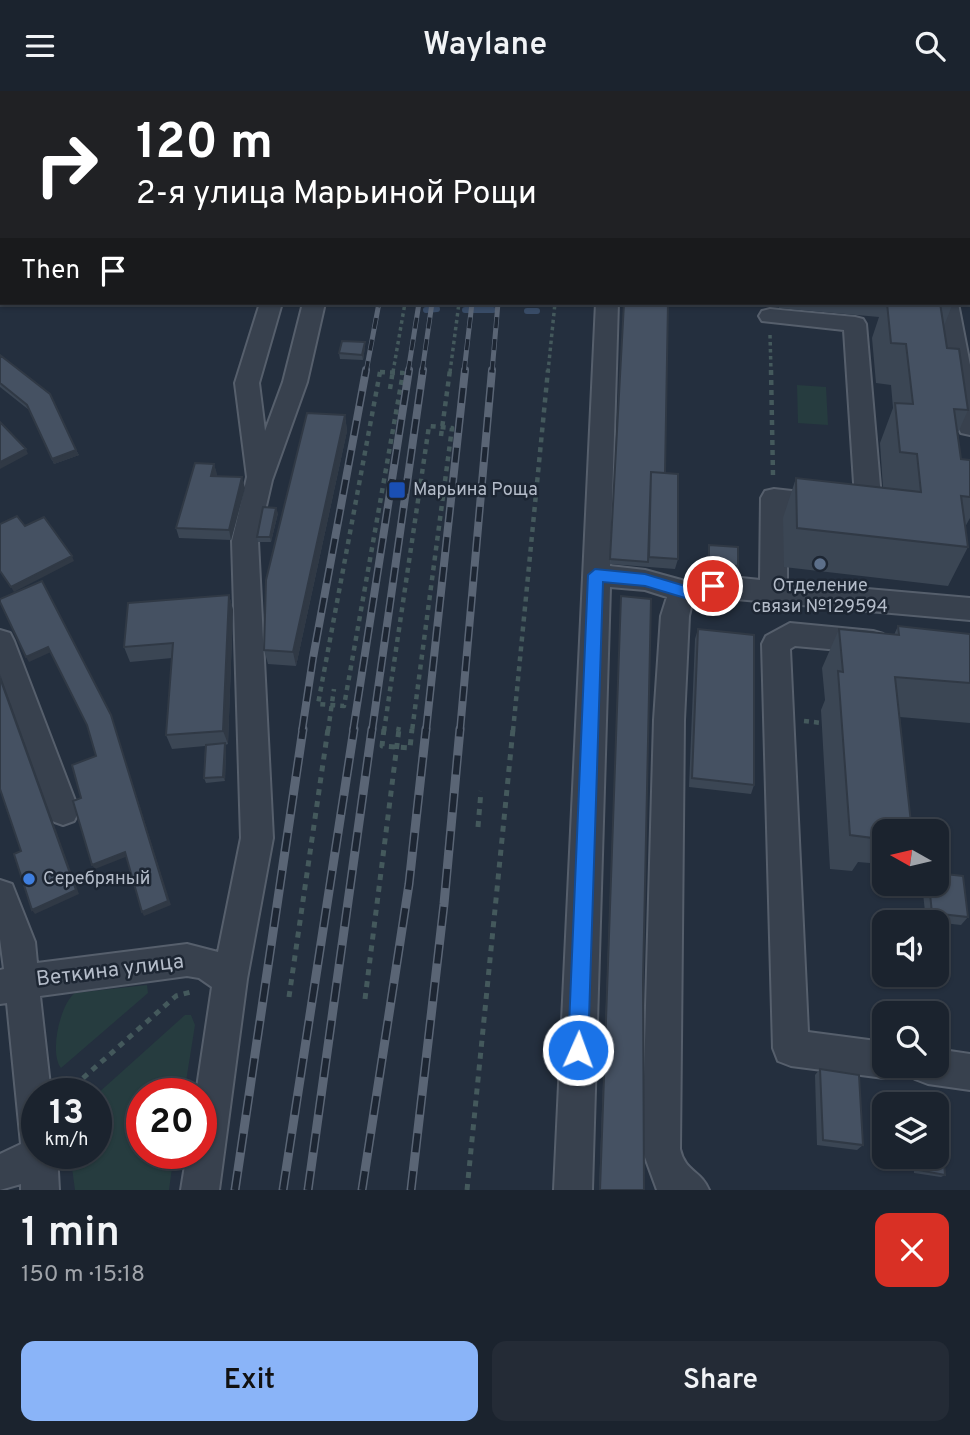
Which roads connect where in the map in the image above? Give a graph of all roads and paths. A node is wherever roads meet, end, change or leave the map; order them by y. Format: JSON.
{"nodes":[{"id":1,"x":270,"y":305,"type":"edge"},
{"id":2,"x":314,"y":305,"type":"edge"},
{"id":3,"x":405,"y":305,"type":"edge"},
{"id":4,"x":459,"y":305,"type":"edge"},
{"id":5,"x":555,"y":305,"type":"edge"},
{"id":6,"x":607,"y":305,"type":"edge"},
{"id":7,"x":948,"y":305,"type":"edge"},
{"id":8,"x":770,"y":316,"type":"joint"},
{"id":9,"x":961,"y":336,"type":"edge"},
{"id":10,"x":393,"y":372,"type":"junction"},
{"id":11,"x":390,"y":389,"type":"dead end"},
{"id":12,"x":443,"y":427,"type":"junction"},
{"id":13,"x":970,"y":427,"type":"edge"},
{"id":14,"x":441,"y":436,"type":"dead end"},
{"id":15,"x":259,"y":480,"type":"junction"},
{"id":16,"x":774,"y":498,"type":"junction"},
{"id":17,"x":595,"y":575,"type":"junction"},
{"id":18,"x":685,"y":592,"type":"junction"},
{"id":19,"x":773,"y":592,"type":"junction"},
{"id":20,"x":970,"y":609,"type":"edge"},
{"id":21,"x":0,"y":641,"type":"edge"},
{"id":22,"x":898,"y":644,"type":"edge"},
{"id":23,"x":334,"y":689,"type":"dead end"},
{"id":24,"x":330,"y":705,"type":"junction"},
{"id":25,"x":399,"y":727,"type":"dead end"},
{"id":26,"x":396,"y":747,"type":"junction"},
{"id":27,"x":481,"y":791,"type":"dead end"},
{"id":28,"x":63,"y":811,"type":"dead end"},
{"id":29,"x":478,"y":827,"type":"dead end"},
{"id":30,"x":0,"y":895,"type":"edge"},
{"id":31,"x":12,"y":984,"type":"edge"},
{"id":32,"x":215,"y":984,"type":"junction"},
{"id":33,"x":289,"y":997,"type":"dead end"},
{"id":34,"x":365,"y":999,"type":"dead end"},
{"id":35,"x":872,"y":1058,"type":"edge"},
{"id":36,"x":949,"y":1069,"type":"edge"},
{"id":37,"x":970,"y":1072,"type":"edge"},
{"id":38,"x":26,"y":1078,"type":"edge"},
{"id":39,"x":83,"y":1078,"type":"edge"},
{"id":40,"x":21,"y":1166,"type":"edge"},
{"id":41,"x":0,"y":1174,"type":"edge"},
{"id":42,"x":679,"y":1187,"type":"edge"},
{"id":43,"x":200,"y":1190,"type":"edge"},
{"id":44,"x":467,"y":1190,"type":"edge"},
{"id":45,"x":573,"y":1190,"type":"edge"}],
"edges":[{"from":1,"to":15,"type":"street"},
{"from":2,"to":15,"type":"street"},
{"from":3,"to":10,"type":"path"},
{"from":4,"to":12,"type":"path"},
{"from":5,"to":44,"type":"path"},
{"from":6,"to":17,"type":"street"},
{"from":7,"to":9,"type":"street"},
{"from":8,"to":16,"type":"path"},
{"from":8,"to":16,"type":"street"},
{"from":9,"to":13,"type":"street"},
{"from":10,"to":11,"type":"path"},
{"from":10,"to":24,"type":"path"},
{"from":10,"to":24,"type":"path"},
{"from":12,"to":14,"type":"path"},
{"from":12,"to":26,"type":"path"},
{"from":12,"to":26,"type":"path"},
{"from":15,"to":32,"type":"street"},
{"from":16,"to":19,"type":"street"},
{"from":17,"to":18,"type":"street"},
{"from":17,"to":45,"type":"street"},
{"from":18,"to":19,"type":"street"},
{"from":18,"to":42,"type":"street"},
{"from":19,"to":20,"type":"street"},
{"from":21,"to":28,"type":"street"},
{"from":22,"to":35,"type":"street"},
{"from":23,"to":24,"type":"path"},
{"from":24,"to":33,"type":"path"},
{"from":25,"to":26,"type":"path"},
{"from":26,"to":34,"type":"path"},
{"from":27,"to":29,"type":"path"},
{"from":30,"to":31,"type":"street","name":"Веткина улица"},
{"from":31,"to":32,"type":"street","name":"Веткина улица"},
{"from":31,"to":38,"type":"street","name":"Веткина улица"},
{"from":32,"to":39,"type":"path"},
{"from":32,"to":43,"type":"street"},
{"from":36,"to":37,"type":"street"},
{"from":40,"to":41,"type":"street"}]}
